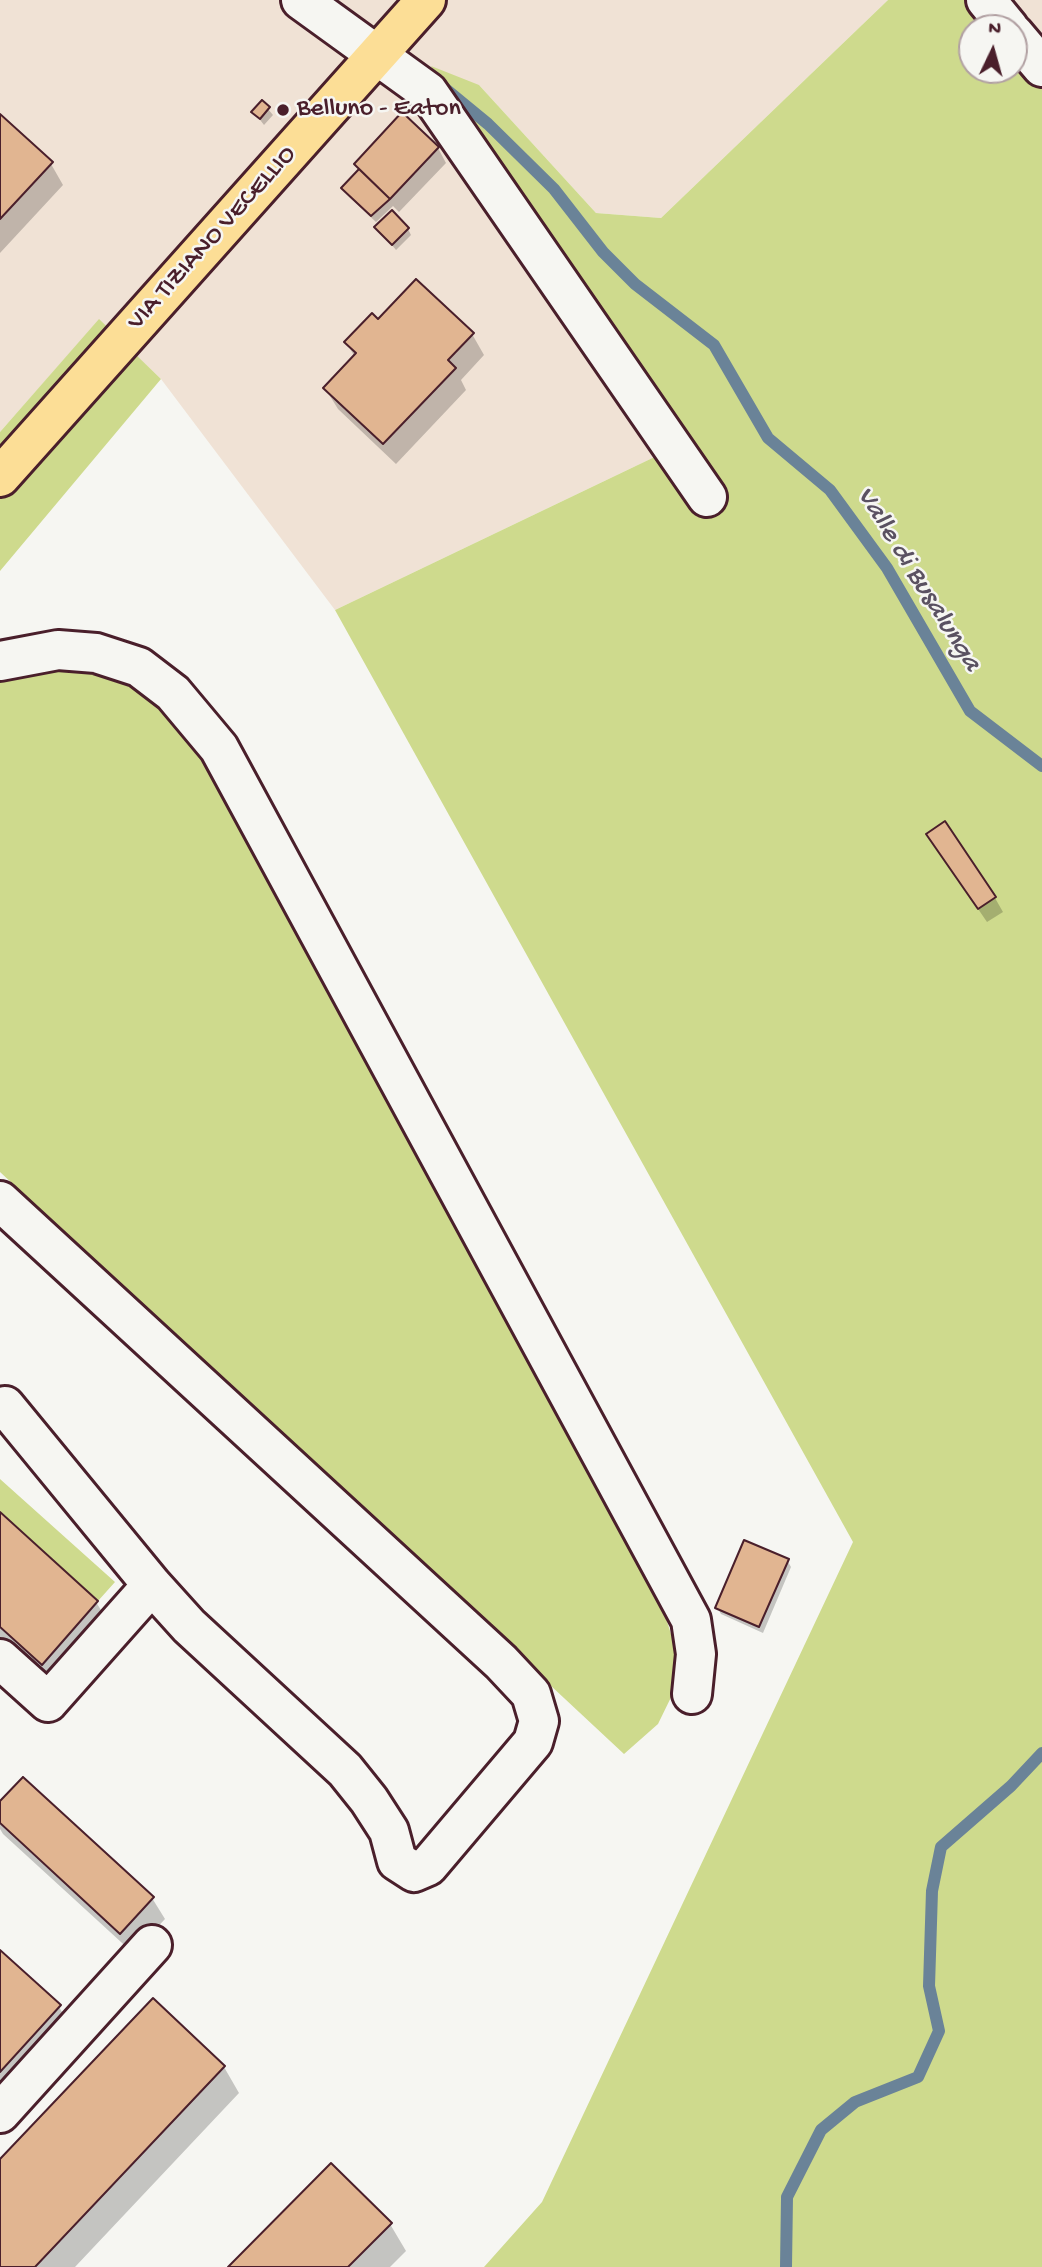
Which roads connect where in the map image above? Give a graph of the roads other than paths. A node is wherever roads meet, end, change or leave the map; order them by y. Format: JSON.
{"nodes":[{"id":1,"x":301,"y":0,"type":"edge"},
{"id":2,"x":426,"y":0,"type":"edge"},
{"id":3,"x":986,"y":0,"type":"edge"},
{"id":4,"x":998,"y":14,"type":"edge"},
{"id":5,"x":1028,"y":50,"type":"edge"},
{"id":6,"x":377,"y":54,"type":"junction"},
{"id":7,"x":1042,"y":67,"type":"edge"},
{"id":8,"x":0,"y":477,"type":"edge"},
{"id":9,"x":707,"y":497,"type":"dead end"},
{"id":10,"x":0,"y":661,"type":"edge"},
{"id":11,"x":0,"y":1201,"type":"edge"},
{"id":12,"x":0,"y":1409,"type":"edge"},
{"id":13,"x":152,"y":1585,"type":"junction"},
{"id":14,"x":0,"y":1659,"type":"edge"},
{"id":15,"x":692,"y":1694,"type":"dead end"},
{"id":16,"x":152,"y":1945,"type":"dead end"},
{"id":17,"x":0,"y":2113,"type":"edge"}],
"edges":[{"from":1,"to":6,"type":"street"},
{"from":2,"to":6,"type":"main road","name":"VIA TIZIANO VECELLIO"},
{"from":3,"to":4,"type":"street"},
{"from":5,"to":7,"type":"street"},
{"from":6,"to":8,"type":"main road","name":"VIA TIZIANO VECELLIO"},
{"from":6,"to":9,"type":"street"},
{"from":10,"to":15,"type":"street"},
{"from":11,"to":13,"type":"street"},
{"from":12,"to":13,"type":"street"},
{"from":13,"to":14,"type":"street"},
{"from":16,"to":17,"type":"street"}]}
